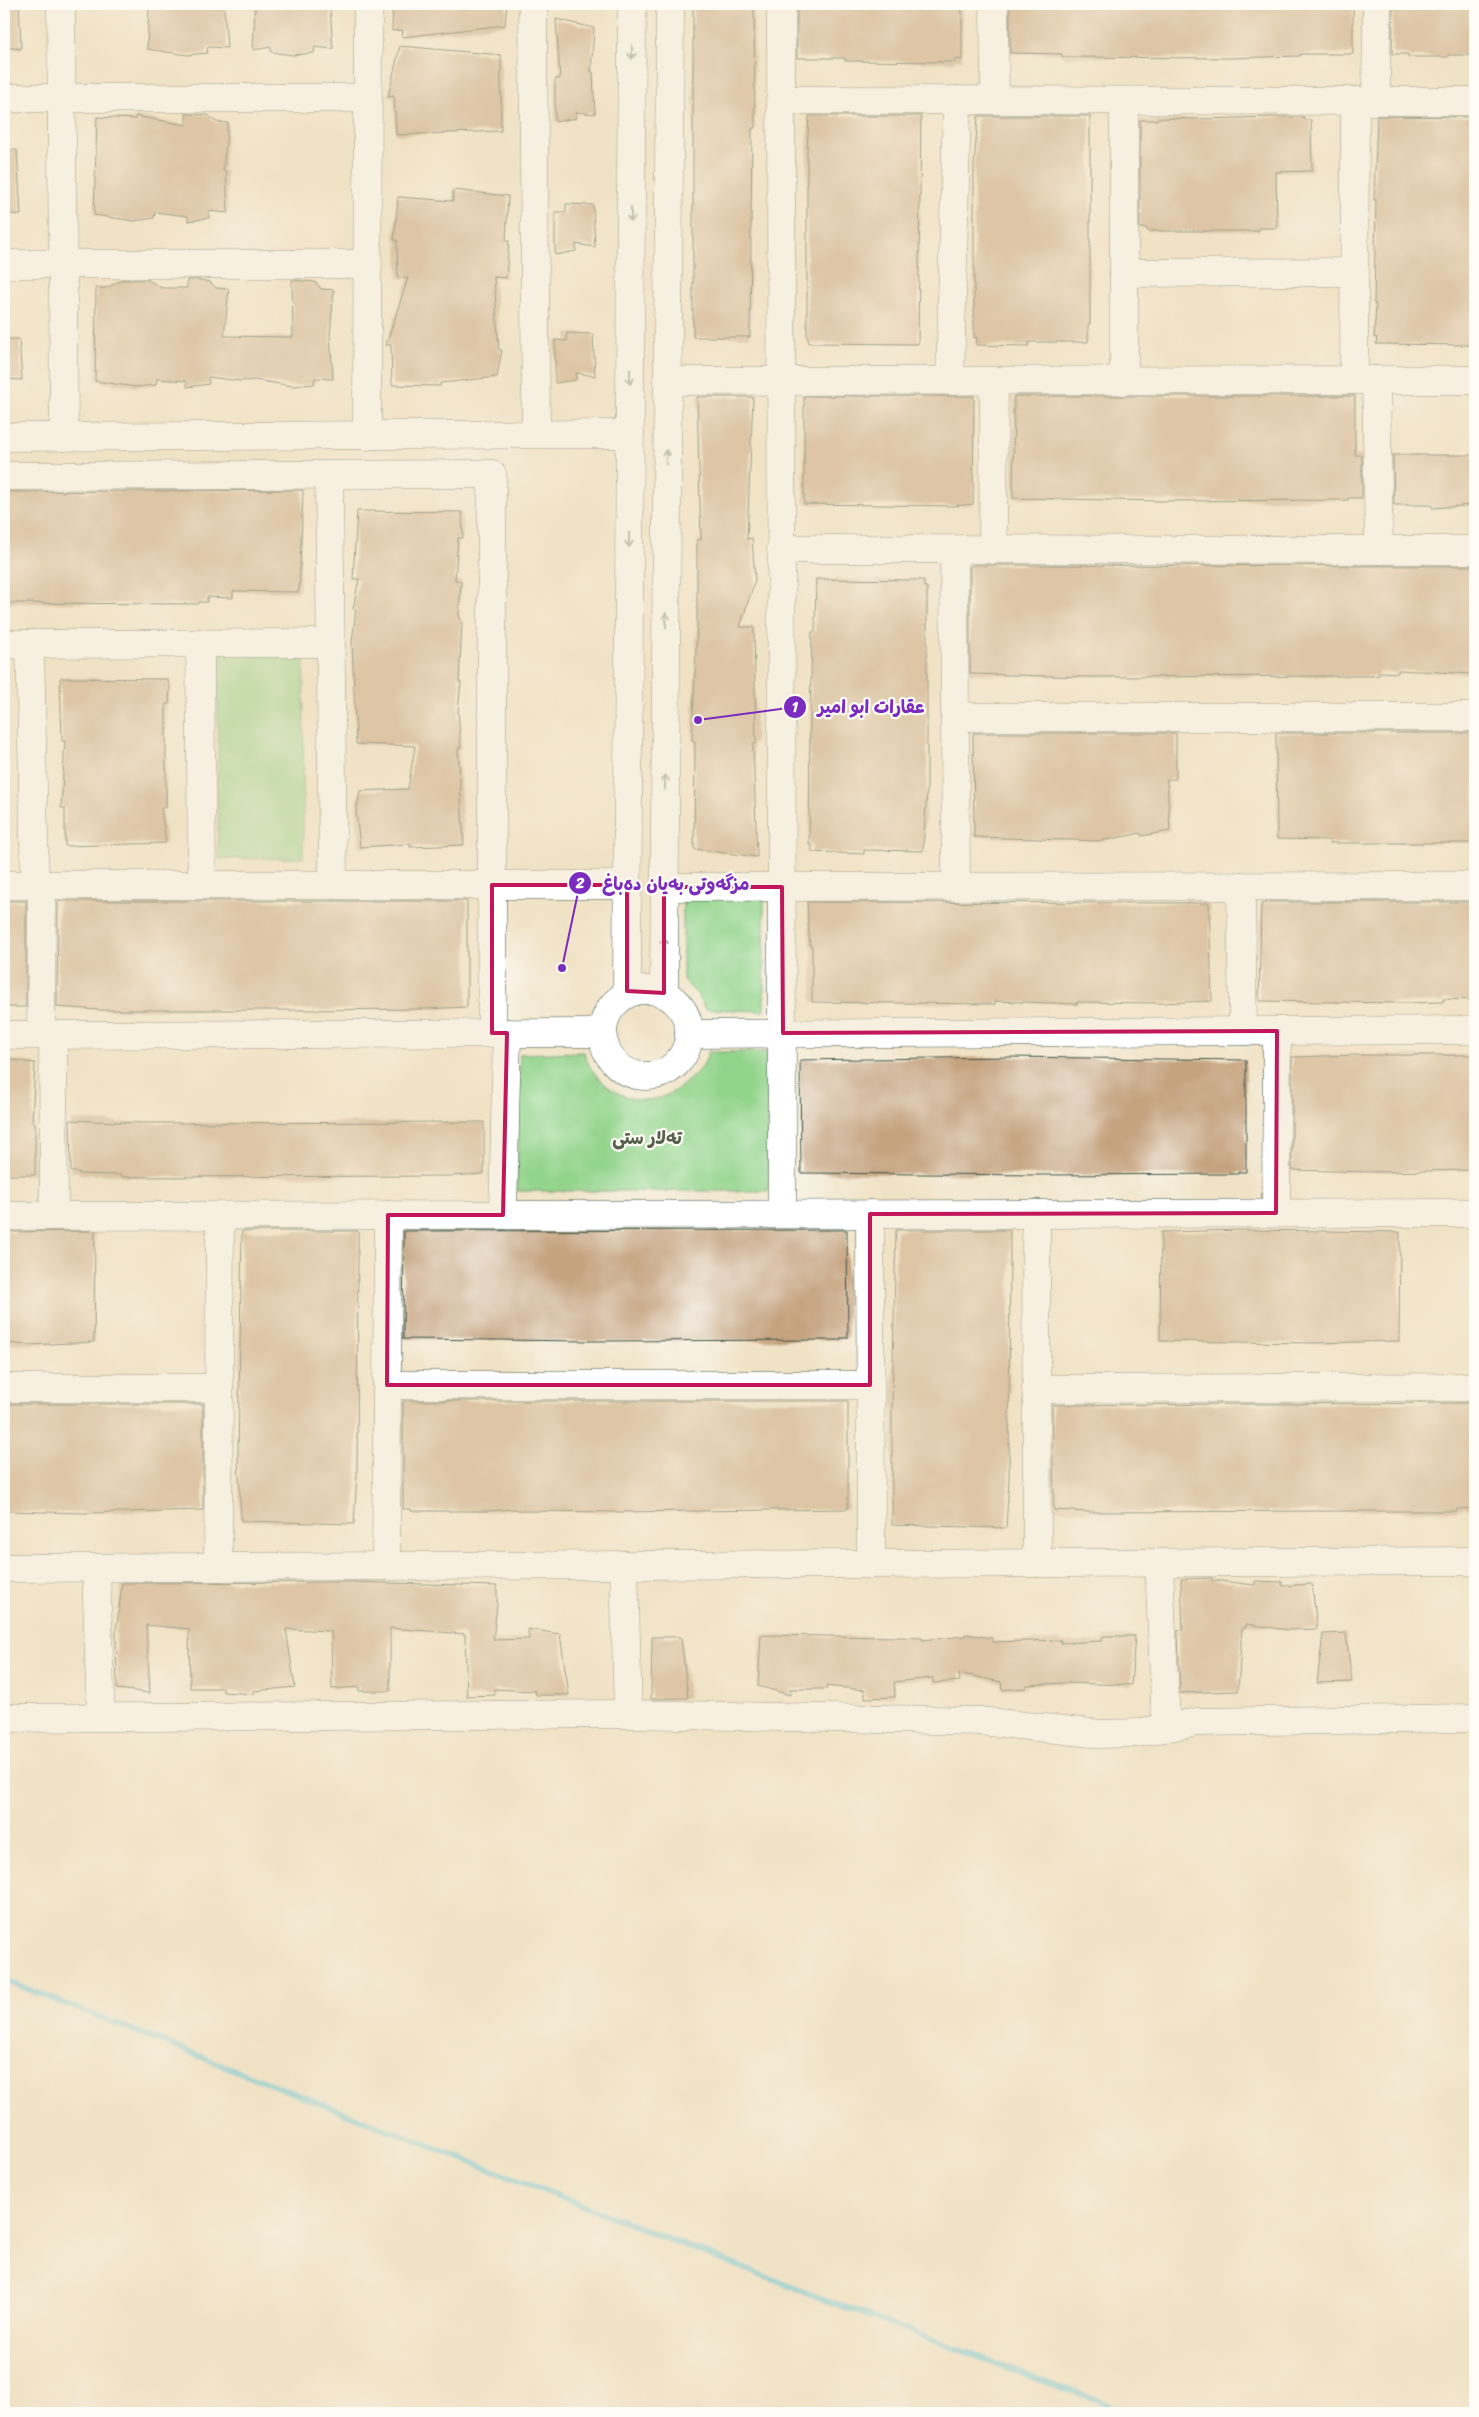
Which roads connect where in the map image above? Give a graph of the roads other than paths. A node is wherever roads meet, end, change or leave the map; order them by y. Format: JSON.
{"nodes":[{"id":1,"x":61,"y":4,"type":"edge"},
{"id":2,"x":368,"y":4,"type":"edge"},
{"id":3,"x":533,"y":4,"type":"edge"},
{"id":4,"x":632,"y":4,"type":"edge"},
{"id":5,"x":670,"y":4,"type":"edge"},
{"id":6,"x":781,"y":4,"type":"edge"},
{"id":7,"x":994,"y":4,"type":"edge"},
{"id":8,"x":1377,"y":4,"type":"edge"},
{"id":9,"x":4,"y":98,"type":"edge"},
{"id":10,"x":62,"y":98,"type":"junction"},
{"id":11,"x":368,"y":98,"type":"junction"},
{"id":12,"x":780,"y":100,"type":"junction"},
{"id":13,"x":957,"y":100,"type":"junction"},
{"id":14,"x":995,"y":100,"type":"junction"},
{"id":15,"x":1124,"y":101,"type":"junction"},
{"id":16,"x":1366,"y":101,"type":"junction"},
{"id":17,"x":1475,"y":101,"type":"edge"},
{"id":18,"x":631,"y":151,"type":"junction"},
{"id":19,"x":668,"y":153,"type":"junction"},
{"id":20,"x":4,"y":264,"type":"edge"},
{"id":21,"x":62,"y":264,"type":"junction"},
{"id":22,"x":368,"y":264,"type":"junction"},
{"id":23,"x":1354,"y":272,"type":"junction"},
{"id":24,"x":1124,"y":274,"type":"junction"},
{"id":25,"x":1365,"y":380,"type":"junction"},
{"id":26,"x":1475,"y":380,"type":"edge"},
{"id":27,"x":667,"y":381,"type":"junction"},
{"id":28,"x":781,"y":381,"type":"junction"},
{"id":29,"x":950,"y":381,"type":"junction"},
{"id":30,"x":994,"y":381,"type":"junction"},
{"id":31,"x":1124,"y":381,"type":"junction"},
{"id":32,"x":536,"y":434,"type":"junction"},
{"id":33,"x":630,"y":434,"type":"junction"},
{"id":34,"x":367,"y":436,"type":"junction"},
{"id":35,"x":4,"y":437,"type":"edge"},
{"id":36,"x":64,"y":437,"type":"junction"},
{"id":37,"x":329,"y":475,"type":"junction"},
{"id":38,"x":4,"y":476,"type":"edge"},
{"id":39,"x":781,"y":550,"type":"junction"},
{"id":40,"x":954,"y":550,"type":"junction"},
{"id":41,"x":993,"y":550,"type":"junction"},
{"id":42,"x":1378,"y":550,"type":"junction"},
{"id":43,"x":1475,"y":550,"type":"edge"},
{"id":44,"x":200,"y":643,"type":"junction"},
{"id":45,"x":331,"y":643,"type":"junction"},
{"id":46,"x":17,"y":644,"type":"edge"},
{"id":47,"x":955,"y":717,"type":"junction"},
{"id":48,"x":1475,"y":717,"type":"edge"},
{"id":49,"x":4,"y":885,"type":"edge"},
{"id":50,"x":39,"y":885,"type":"junction"},
{"id":51,"x":202,"y":885,"type":"junction"},
{"id":52,"x":333,"y":885,"type":"junction"},
{"id":53,"x":492,"y":885,"type":"junction"},
{"id":54,"x":627,"y":885,"type":"junction"},
{"id":55,"x":1240,"y":886,"type":"junction"},
{"id":56,"x":1475,"y":886,"type":"edge"},
{"id":57,"x":664,"y":887,"type":"junction"},
{"id":58,"x":782,"y":887,"type":"junction"},
{"id":59,"x":956,"y":887,"type":"junction"},
{"id":60,"x":627,"y":994,"type":"junction"},
{"id":61,"x":664,"y":994,"type":"junction"},
{"id":62,"x":1475,"y":1030,"type":"edge"},
{"id":63,"x":1243,"y":1031,"type":"junction"},
{"id":64,"x":1277,"y":1031,"type":"junction"},
{"id":65,"x":500,"y":1033,"type":"junction"},
{"id":66,"x":602,"y":1033,"type":"junction"},
{"id":67,"x":783,"y":1033,"type":"junction"},
{"id":68,"x":689,"y":1034,"type":"junction"},
{"id":69,"x":4,"y":1035,"type":"edge"},
{"id":70,"x":47,"y":1035,"type":"junction"},
{"id":71,"x":1276,"y":1213,"type":"junction"},
{"id":72,"x":1475,"y":1213,"type":"edge"},
{"id":73,"x":782,"y":1214,"type":"junction"},
{"id":74,"x":870,"y":1214,"type":"junction"},
{"id":75,"x":1036,"y":1214,"type":"junction"},
{"id":76,"x":220,"y":1215,"type":"junction"},
{"id":77,"x":388,"y":1215,"type":"junction"},
{"id":78,"x":502,"y":1215,"type":"junction"},
{"id":79,"x":4,"y":1216,"type":"edge"},
{"id":80,"x":54,"y":1216,"type":"junction"},
{"id":81,"x":387,"y":1385,"type":"junction"},
{"id":82,"x":870,"y":1386,"type":"junction"},
{"id":83,"x":1475,"y":1387,"type":"edge"},
{"id":84,"x":4,"y":1388,"type":"edge"},
{"id":85,"x":219,"y":1388,"type":"junction"},
{"id":86,"x":1036,"y":1389,"type":"junction"},
{"id":87,"x":1475,"y":1561,"type":"edge"},
{"id":88,"x":1037,"y":1563,"type":"junction"},
{"id":89,"x":1159,"y":1563,"type":"junction"},
{"id":90,"x":871,"y":1564,"type":"junction"},
{"id":91,"x":624,"y":1565,"type":"junction"},
{"id":92,"x":386,"y":1566,"type":"junction"},
{"id":93,"x":218,"y":1567,"type":"junction"},
{"id":94,"x":4,"y":1568,"type":"edge"},
{"id":95,"x":96,"y":1568,"type":"junction"},
{"id":96,"x":628,"y":1714,"type":"junction"},
{"id":97,"x":101,"y":1717,"type":"junction"},
{"id":98,"x":4,"y":1718,"type":"edge"},
{"id":99,"x":1475,"y":1718,"type":"edge"},
{"id":100,"x":1166,"y":1726,"type":"junction"}],
"edges":[{"from":1,"to":10,"type":"street"},
{"from":2,"to":11,"type":"street"},
{"from":3,"to":32,"type":"street"},
{"from":4,"to":18,"type":"street","one_way":true},
{"from":5,"to":19,"type":"street"},
{"from":6,"to":12,"type":"street"},
{"from":7,"to":14,"type":"street"},
{"from":8,"to":16,"type":"street"},
{"from":9,"to":10,"type":"street"},
{"from":10,"to":11,"type":"street"},
{"from":10,"to":21,"type":"street"},
{"from":11,"to":22,"type":"street"},
{"from":12,"to":13,"type":"street"},
{"from":12,"to":28,"type":"street"},
{"from":13,"to":14,"type":"street"},
{"from":13,"to":29,"type":"street"},
{"from":14,"to":15,"type":"street"},
{"from":15,"to":16,"type":"street"},
{"from":15,"to":24,"type":"street"},
{"from":16,"to":17,"type":"street"},
{"from":16,"to":23,"type":"street"},
{"from":18,"to":19,"type":"street"},
{"from":18,"to":33,"type":"street","one_way":true},
{"from":19,"to":27,"type":"street"},
{"from":20,"to":21,"type":"street"},
{"from":21,"to":22,"type":"street"},
{"from":21,"to":36,"type":"street"},
{"from":22,"to":34,"type":"street"},
{"from":23,"to":24,"type":"street"},
{"from":23,"to":25,"type":"street"},
{"from":24,"to":31,"type":"street"},
{"from":25,"to":26,"type":"street"},
{"from":25,"to":31,"type":"street"},
{"from":25,"to":42,"type":"street"},
{"from":27,"to":28,"type":"street"},
{"from":57,"to":27,"type":"street","one_way":true},
{"from":28,"to":29,"type":"street"},
{"from":28,"to":39,"type":"street"},
{"from":29,"to":30,"type":"street"},
{"from":30,"to":31,"type":"street"},
{"from":30,"to":41,"type":"street"},
{"from":32,"to":33,"type":"street"},
{"from":32,"to":34,"type":"street"},
{"from":33,"to":54,"type":"street","one_way":true},
{"from":34,"to":36,"type":"street"},
{"from":35,"to":36,"type":"street"},
{"from":37,"to":38,"type":"street"},
{"from":37,"to":45,"type":"street"},
{"from":37,"to":53,"type":"street"},
{"from":39,"to":40,"type":"street"},
{"from":39,"to":58,"type":"street"},
{"from":40,"to":41,"type":"street"},
{"from":40,"to":47,"type":"street"},
{"from":41,"to":42,"type":"street"},
{"from":42,"to":43,"type":"street"},
{"from":44,"to":45,"type":"street"},
{"from":44,"to":46,"type":"street"},
{"from":44,"to":51,"type":"street"},
{"from":45,"to":52,"type":"street"},
{"from":46,"to":50,"type":"street"},
{"from":47,"to":48,"type":"street"},
{"from":47,"to":59,"type":"street"},
{"from":49,"to":50,"type":"street"},
{"from":50,"to":51,"type":"street"},
{"from":50,"to":70,"type":"street"},
{"from":51,"to":52,"type":"street"},
{"from":52,"to":53,"type":"street"},
{"from":53,"to":54,"type":"street"},
{"from":53,"to":65,"type":"street"},
{"from":54,"to":60,"type":"street"},
{"from":55,"to":56,"type":"street"},
{"from":55,"to":59,"type":"street"},
{"from":55,"to":63,"type":"street"},
{"from":57,"to":58,"type":"street"},
{"from":61,"to":57,"type":"street","one_way":true},
{"from":58,"to":59,"type":"street"},
{"from":58,"to":67,"type":"street"},
{"from":60,"to":61,"type":"street"},
{"from":60,"to":66,"type":"street"},
{"from":61,"to":68,"type":"street"},
{"from":62,"to":64,"type":"street"},
{"from":63,"to":64,"type":"street"},
{"from":63,"to":67,"type":"street"},
{"from":64,"to":71,"type":"street"},
{"from":65,"to":66,"type":"street"},
{"from":65,"to":70,"type":"street"},
{"from":65,"to":78,"type":"street"},
{"from":66,"to":68,"type":"street"},
{"from":67,"to":68,"type":"street"},
{"from":67,"to":73,"type":"street"},
{"from":69,"to":70,"type":"street"},
{"from":70,"to":80,"type":"street"},
{"from":71,"to":72,"type":"street"},
{"from":71,"to":75,"type":"street"},
{"from":73,"to":74,"type":"street"},
{"from":73,"to":78,"type":"street"},
{"from":74,"to":75,"type":"street"},
{"from":74,"to":82,"type":"street"},
{"from":75,"to":86,"type":"street"},
{"from":76,"to":77,"type":"street"},
{"from":76,"to":80,"type":"street"},
{"from":76,"to":85,"type":"street"},
{"from":77,"to":78,"type":"street"},
{"from":77,"to":81,"type":"street"},
{"from":79,"to":80,"type":"street"},
{"from":81,"to":82,"type":"street"},
{"from":81,"to":92,"type":"street"},
{"from":82,"to":90,"type":"street"},
{"from":83,"to":86,"type":"street"},
{"from":84,"to":85,"type":"street"},
{"from":85,"to":93,"type":"street"},
{"from":86,"to":88,"type":"street"},
{"from":87,"to":89,"type":"street"},
{"from":88,"to":89,"type":"street"},
{"from":88,"to":90,"type":"street"},
{"from":89,"to":100,"type":"street"},
{"from":90,"to":91,"type":"street"},
{"from":91,"to":92,"type":"street"},
{"from":91,"to":96,"type":"street"},
{"from":92,"to":93,"type":"street"},
{"from":93,"to":95,"type":"street"},
{"from":94,"to":95,"type":"street"},
{"from":95,"to":97,"type":"street"},
{"from":96,"to":97,"type":"street"},
{"from":96,"to":100,"type":"street"},
{"from":97,"to":98,"type":"street"},
{"from":99,"to":100,"type":"street"}]}
